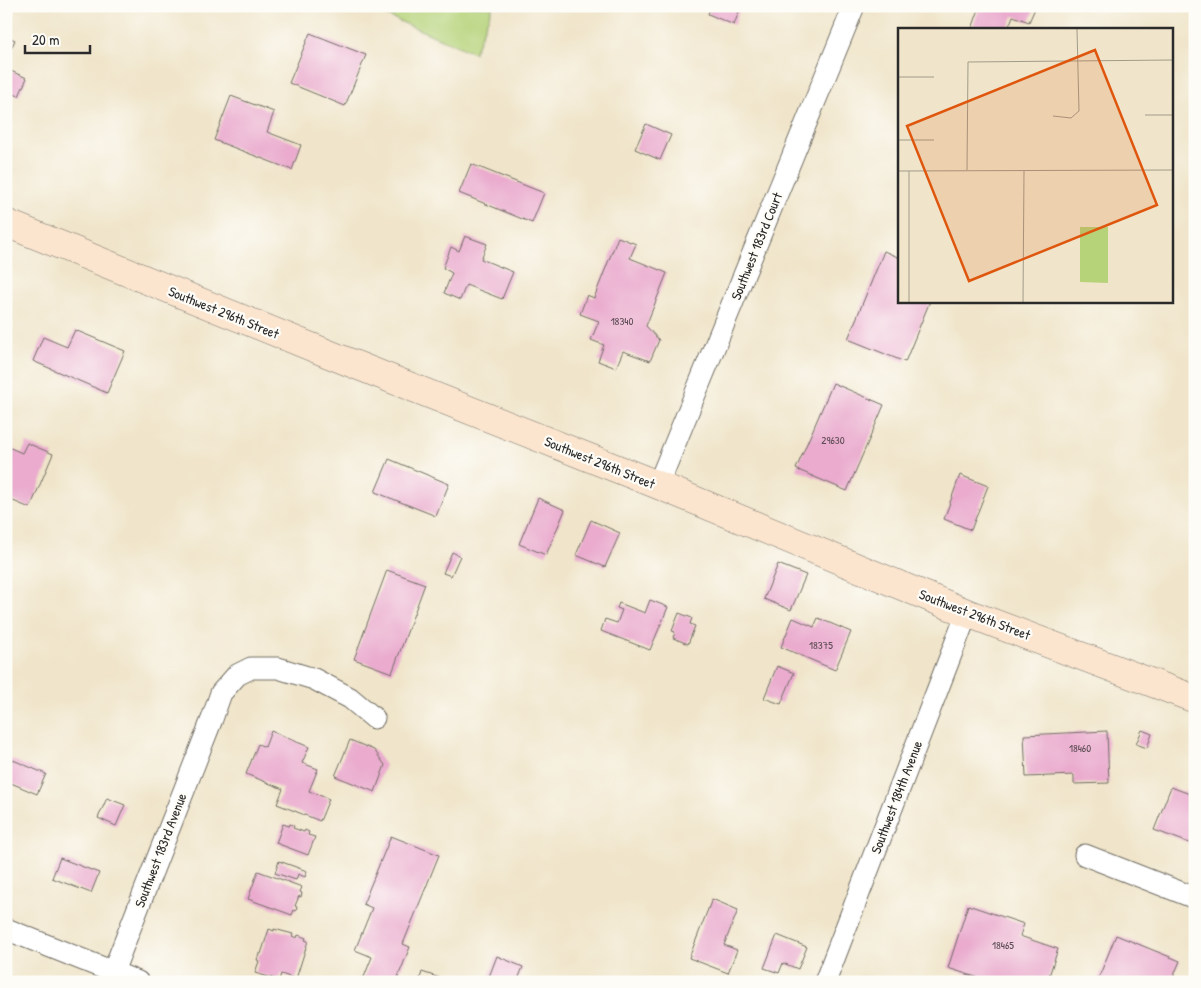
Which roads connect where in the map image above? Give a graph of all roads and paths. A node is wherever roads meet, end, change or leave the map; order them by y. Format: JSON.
{"nodes":[{"id":1,"x":854,"y":6,"type":"edge"},
{"id":2,"x":6,"y":223,"type":"edge"},
{"id":3,"x":658,"y":485,"type":"junction"},
{"id":4,"x":967,"y":612,"type":"junction"},
{"id":5,"x":1195,"y":698,"type":"edge"},
{"id":6,"x":374,"y":718,"type":"dead end"},
{"id":7,"x":1085,"y":855,"type":"dead end"},
{"id":8,"x":1195,"y":898,"type":"edge"},
{"id":9,"x":6,"y":929,"type":"edge"},
{"id":10,"x":111,"y":977,"type":"edge"},
{"id":11,"x":138,"y":982,"type":"edge"},
{"id":12,"x":825,"y":982,"type":"edge"}],
"edges":[{"from":1,"to":3,"type":"street","name":"Southwest 183rd Court"},
{"from":2,"to":3,"type":"street","name":"Southwest 296th Street"},
{"from":3,"to":4,"type":"street","name":"Southwest 296th Street"},
{"from":4,"to":5,"type":"street","name":"Southwest 296th Street"},
{"from":4,"to":12,"type":"street","name":"Southwest 184th Avenue"},
{"from":6,"to":10,"type":"street","name":"Southwest 183rd Avenue"},
{"from":7,"to":8,"type":"street"},
{"from":9,"to":10,"type":"street"},
{"from":10,"to":11,"type":"street"}]}
